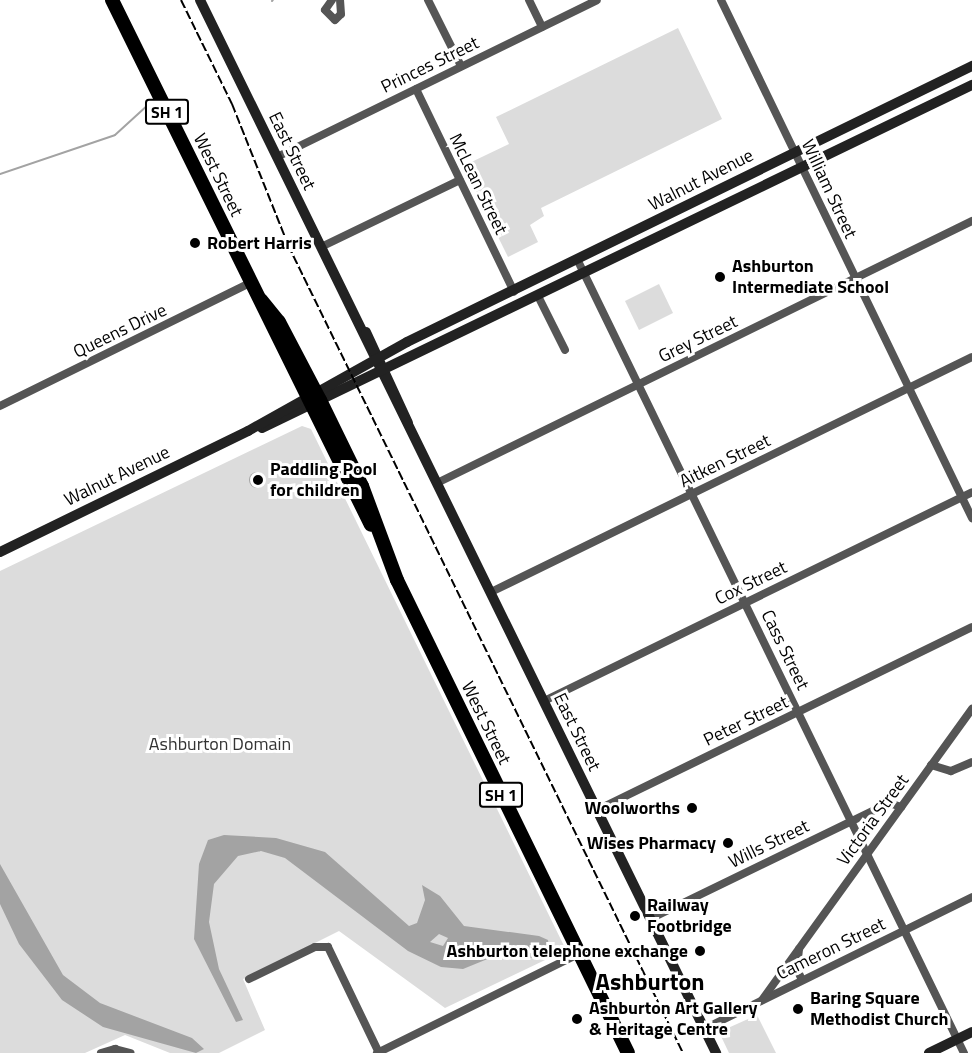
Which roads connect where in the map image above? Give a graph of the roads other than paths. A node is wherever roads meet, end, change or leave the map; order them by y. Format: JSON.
{"nodes":[{"id":1,"x":112,"y":0,"type":"edge"},
{"id":2,"x":200,"y":0,"type":"edge"},
{"id":3,"x":333,"y":0,"type":"edge"},
{"id":4,"x":340,"y":0,"type":"edge"},
{"id":5,"x":428,"y":0,"type":"edge"},
{"id":6,"x":529,"y":0,"type":"edge"},
{"id":7,"x":597,"y":0,"type":"edge"},
{"id":8,"x":722,"y":0,"type":"edge"},
{"id":9,"x":542,"y":27,"type":"junction"},
{"id":10,"x":461,"y":66,"type":"junction"},
{"id":11,"x":972,"y":66,"type":"edge"},
{"id":12,"x":972,"y":85,"type":"edge"},
{"id":13,"x":416,"y":89,"type":"junction"},
{"id":14,"x":795,"y":152,"type":"junction"},
{"id":15,"x":277,"y":157,"type":"junction"},
{"id":16,"x":802,"y":168,"type":"junction"},
{"id":17,"x":460,"y":180,"type":"junction"},
{"id":18,"x":972,"y":221,"type":"edge"},
{"id":19,"x":321,"y":247,"type":"junction"},
{"id":20,"x":578,"y":261,"type":"junction"},
{"id":21,"x":585,"y":276,"type":"junction"},
{"id":22,"x":854,"y":279,"type":"junction"},
{"id":23,"x":252,"y":282,"type":"junction"},
{"id":24,"x":514,"y":292,"type":"junction"},
{"id":25,"x":539,"y":298,"type":"junction"},
{"id":26,"x":445,"y":323,"type":"junction"},
{"id":27,"x":453,"y":339,"type":"junction"},
{"id":28,"x":565,"y":350,"type":"dead end"},
{"id":29,"x":972,"y":357,"type":"edge"},
{"id":30,"x":379,"y":365,"type":"junction"},
{"id":31,"x":638,"y":385,"type":"junction"},
{"id":32,"x":907,"y":388,"type":"junction"},
{"id":33,"x":313,"y":399,"type":"junction"},
{"id":34,"x":0,"y":406,"type":"edge"},
{"id":35,"x":437,"y":483,"type":"junction"},
{"id":36,"x":972,"y":492,"type":"edge"},
{"id":37,"x":691,"y":494,"type":"junction"},
{"id":38,"x":961,"y":497,"type":"junction"},
{"id":39,"x":972,"y":518,"type":"edge"},
{"id":40,"x":0,"y":552,"type":"edge"},
{"id":41,"x":491,"y":592,"type":"junction"},
{"id":42,"x":745,"y":603,"type":"junction"},
{"id":43,"x":972,"y":627,"type":"edge"},
{"id":44,"x":544,"y":701,"type":"junction"},
{"id":45,"x":972,"y":710,"type":"edge"},
{"id":46,"x":798,"y":712,"type":"junction"},
{"id":47,"x":972,"y":762,"type":"edge"},
{"id":48,"x":931,"y":765,"type":"junction"},
{"id":49,"x":901,"y":807,"type":"junction"},
{"id":50,"x":597,"y":810,"type":"junction"},
{"id":51,"x":851,"y":821,"type":"junction"},
{"id":52,"x":867,"y":854,"type":"junction"},
{"id":53,"x":972,"y":897,"type":"edge"},
{"id":54,"x":650,"y":919,"type":"junction"},
{"id":55,"x":904,"y":930,"type":"junction"},
{"id":56,"x":799,"y":949,"type":"junction"},
{"id":57,"x":578,"y":954,"type":"junction"},
{"id":58,"x":781,"y":968,"type":"junction"},
{"id":59,"x":797,"y":969,"type":"junction"},
{"id":60,"x":249,"y":979,"type":"dead end"},
{"id":61,"x":802,"y":980,"type":"junction"},
{"id":62,"x":762,"y":1000,"type":"junction"},
{"id":63,"x":704,"y":1029,"type":"junction"},
{"id":64,"x":972,"y":1032,"type":"edge"},
{"id":65,"x":957,"y":1039,"type":"junction"},
{"id":66,"x":101,"y":1053,"type":"edge"},
{"id":67,"x":130,"y":1053,"type":"edge"},
{"id":68,"x":378,"y":1053,"type":"edge"},
{"id":69,"x":628,"y":1053,"type":"edge"},
{"id":70,"x":716,"y":1053,"type":"edge"},
{"id":71,"x":929,"y":1053,"type":"edge"},
{"id":72,"x":964,"y":1053,"type":"edge"}],
"edges":[{"from":1,"to":23,"type":"highway","name":"West Street","number":"SH 1"},
{"from":2,"to":15,"type":"main road","name":"East Street"},
{"from":3,"to":4,"type":"street"},
{"from":5,"to":10,"type":"street"},
{"from":6,"to":9,"type":"street"},
{"from":7,"to":9,"type":"street","name":"Princes Street"},
{"from":8,"to":14,"type":"street","name":"William Street"},
{"from":9,"to":10,"type":"street","name":"Princes Street"},
{"from":10,"to":13,"type":"street","name":"Princes Street"},
{"from":11,"to":14,"type":"main road","name":"Walnut Avenue"},
{"from":12,"to":16,"type":"main road","name":"Walnut Avenue"},
{"from":13,"to":15,"type":"street","name":"Princes Street"},
{"from":13,"to":17,"type":"street","name":"McLean Street"},
{"from":14,"to":16,"type":"street","name":"William Street"},
{"from":14,"to":20,"type":"main road","name":"Walnut Avenue"},
{"from":15,"to":19,"type":"main road","name":"East Street"},
{"from":16,"to":21,"type":"main road","name":"Walnut Avenue"},
{"from":16,"to":22,"type":"street","name":"William Street"},
{"from":17,"to":19,"type":"street"},
{"from":17,"to":24,"type":"street","name":"McLean Street"},
{"from":18,"to":22,"type":"street","name":"Grey Street"},
{"from":19,"to":30,"type":"main road","name":"East Street"},
{"from":20,"to":21,"type":"street","name":"Cass Street"},
{"from":20,"to":24,"type":"main road","name":"Walnut Avenue"},
{"from":21,"to":25,"type":"main road","name":"Walnut Avenue"},
{"from":21,"to":31,"type":"street","name":"Cass Street"},
{"from":22,"to":31,"type":"street","name":"Grey Street"},
{"from":22,"to":32,"type":"street","name":"William Street"},
{"from":23,"to":33,"type":"highway","name":"West Street","number":"SH 1"},
{"from":23,"to":34,"type":"street","name":"Queens Drive"},
{"from":24,"to":26,"type":"main road","name":"Walnut Avenue"},
{"from":25,"to":27,"type":"main road","name":"Walnut Avenue"},
{"from":25,"to":28,"type":"street"},
{"from":26,"to":27,"type":"main road"},
{"from":26,"to":30,"type":"main road","name":"Walnut Avenue"},
{"from":27,"to":30,"type":"main road","name":"Walnut Avenue"},
{"from":29,"to":32,"type":"street","name":"Aitken Street"},
{"from":30,"to":33,"type":"main road","name":"Walnut Avenue"},
{"from":30,"to":35,"type":"main road","name":"East Street"},
{"from":31,"to":35,"type":"street","name":"Grey Street"},
{"from":31,"to":37,"type":"street","name":"Cass Street"},
{"from":32,"to":37,"type":"street","name":"Aitken Street"},
{"from":32,"to":38,"type":"street","name":"William Street"},
{"from":33,"to":40,"type":"main road","name":"Walnut Avenue"},
{"from":33,"to":57,"type":"highway","name":"West Street","number":"SH 1"},
{"from":35,"to":41,"type":"main road","name":"East Street"},
{"from":36,"to":38,"type":"street","name":"Cox Street"},
{"from":37,"to":41,"type":"street","name":"Aitken Street"},
{"from":37,"to":42,"type":"street","name":"Cass Street"},
{"from":38,"to":39,"type":"street","name":"William Street"},
{"from":38,"to":42,"type":"street","name":"Cox Street"},
{"from":41,"to":44,"type":"main road","name":"East Street"},
{"from":42,"to":44,"type":"street","name":"Cox Street"},
{"from":42,"to":46,"type":"street","name":"Cass Street"},
{"from":43,"to":46,"type":"street","name":"Peter Street"},
{"from":44,"to":50,"type":"main road","name":"East Street"},
{"from":45,"to":48,"type":"street","name":"Victoria Street"},
{"from":46,"to":50,"type":"street","name":"Peter Street"},
{"from":46,"to":51,"type":"street","name":"Cass Street"},
{"from":47,"to":48,"type":"street"},
{"from":48,"to":49,"type":"street","name":"Victoria Street"},
{"from":49,"to":51,"type":"street","name":"Wills Street"},
{"from":49,"to":52,"type":"street","name":"Victoria Street"},
{"from":50,"to":54,"type":"main road","name":"East Street"},
{"from":51,"to":52,"type":"street","name":"Cass Street"},
{"from":51,"to":54,"type":"street","name":"Wills Street"},
{"from":52,"to":55,"type":"street","name":"Cass Street"},
{"from":52,"to":56,"type":"street","name":"Victoria Street"},
{"from":53,"to":55,"type":"street","name":"Cameron Street"},
{"from":54,"to":63,"type":"main road","name":"East Street"},
{"from":55,"to":61,"type":"street","name":"Cameron Street"},
{"from":55,"to":65,"type":"street","name":"Cass Street"},
{"from":56,"to":58,"type":"street","name":"Victoria Street"},
{"from":56,"to":59,"type":"street","name":"Victoria Street"},
{"from":57,"to":68,"type":"street"},
{"from":57,"to":69,"type":"highway","name":"West Street","number":"SH 1"},
{"from":58,"to":59,"type":"street"},
{"from":58,"to":62,"type":"street","name":"Victoria Street"},
{"from":59,"to":61,"type":"street"},
{"from":60,"to":68,"type":"street"},
{"from":61,"to":62,"type":"street","name":"Cameron Street"},
{"from":62,"to":63,"type":"street","name":"Cameron Street"},
{"from":63,"to":70,"type":"main road","name":"East Street"},
{"from":64,"to":65,"type":"main road"},
{"from":65,"to":71,"type":"main road"},
{"from":65,"to":72,"type":"street","name":"Cass Street"},
{"from":66,"to":67,"type":"street"}]}
